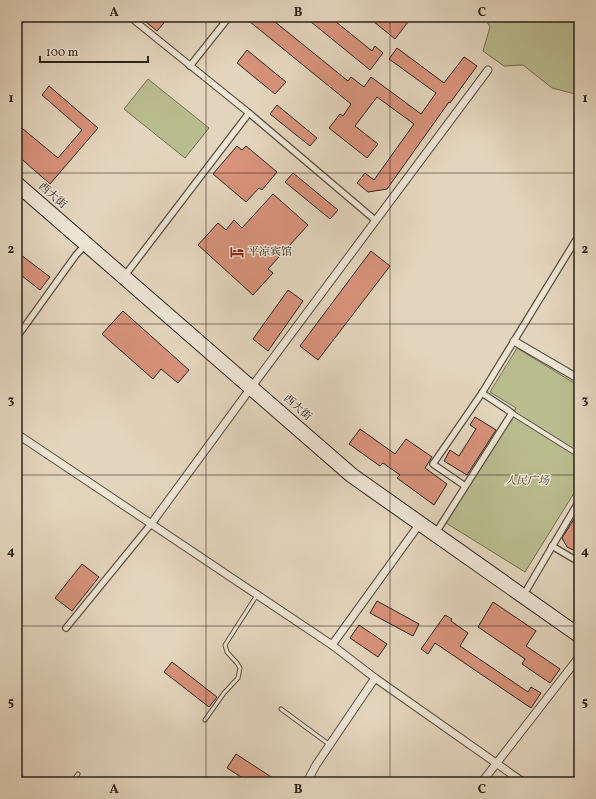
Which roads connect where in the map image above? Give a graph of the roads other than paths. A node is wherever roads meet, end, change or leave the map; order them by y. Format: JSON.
{"nodes":[{"id":1,"x":22,"y":17,"type":"edge"},
{"id":2,"x":130,"y":17,"type":"edge"},
{"id":3,"x":229,"y":17,"type":"edge"},
{"id":4,"x":17,"y":26,"type":"edge"},
{"id":5,"x":190,"y":66,"type":"junction"},
{"id":6,"x":488,"y":70,"type":"dead end"},
{"id":7,"x":249,"y":113,"type":"junction"},
{"id":8,"x":17,"y":180,"type":"edge"},
{"id":9,"x":17,"y":188,"type":"edge"},
{"id":10,"x":375,"y":220,"type":"junction"},
{"id":11,"x":579,"y":235,"type":"edge"},
{"id":12,"x":86,"y":244,"type":"junction"},
{"id":13,"x":126,"y":274,"type":"junction"},
{"id":14,"x":17,"y":337,"type":"edge"},
{"id":15,"x":514,"y":341,"type":"junction"},
{"id":16,"x":579,"y":379,"type":"edge"},
{"id":17,"x":251,"y":387,"type":"junction"},
{"id":18,"x":482,"y":393,"type":"junction"},
{"id":19,"x":512,"y":413,"type":"junction"},
{"id":20,"x":17,"y":434,"type":"edge"},
{"id":21,"x":579,"y":455,"type":"edge"},
{"id":22,"x":465,"y":486,"type":"junction"},
{"id":23,"x":579,"y":501,"type":"edge"},
{"id":24,"x":151,"y":524,"type":"junction"},
{"id":25,"x":420,"y":524,"type":"junction"},
{"id":26,"x":437,"y":531,"type":"junction"},
{"id":27,"x":552,"y":546,"type":"junction"},
{"id":28,"x":579,"y":562,"type":"edge"},
{"id":29,"x":257,"y":595,"type":"junction"},
{"id":30,"x":523,"y":596,"type":"junction"},
{"id":31,"x":66,"y":628,"type":"dead end"},
{"id":32,"x":579,"y":632,"type":"edge"},
{"id":33,"x":579,"y":639,"type":"edge"},
{"id":34,"x":332,"y":645,"type":"junction"},
{"id":35,"x":579,"y":657,"type":"edge"},
{"id":36,"x":376,"y":678,"type":"junction"},
{"id":37,"x":280,"y":709,"type":"dead end"},
{"id":38,"x":205,"y":720,"type":"dead end"},
{"id":39,"x":330,"y":745,"type":"junction"},
{"id":40,"x":496,"y":763,"type":"junction"},
{"id":41,"x":78,"y":774,"type":"dead end"},
{"id":42,"x":17,"y":776,"type":"edge"},
{"id":43,"x":23,"y":782,"type":"edge"},
{"id":44,"x":72,"y":782,"type":"edge"},
{"id":45,"x":307,"y":782,"type":"edge"},
{"id":46,"x":482,"y":782,"type":"edge"},
{"id":47,"x":523,"y":782,"type":"edge"}],
"edges":[{"from":1,"to":4,"type":"street"},
{"from":2,"to":5,"type":"street"},
{"from":3,"to":5,"type":"street"},
{"from":5,"to":7,"type":"street"},
{"from":6,"to":10,"type":"street"},
{"from":7,"to":10,"type":"street"},
{"from":7,"to":13,"type":"street"},
{"from":8,"to":12,"type":"main road","name":"西大街"},
{"from":9,"to":12,"type":"main road","name":"西大街"},
{"from":10,"to":17,"type":"street"},
{"from":11,"to":15,"type":"street"},
{"from":12,"to":13,"type":"main road","name":"西大街"},
{"from":12,"to":14,"type":"street"},
{"from":12,"to":17,"type":"main road","name":"西大街"},
{"from":13,"to":17,"type":"main road","name":"西大街"},
{"from":15,"to":16,"type":"street"},
{"from":15,"to":18,"type":"street"},
{"from":17,"to":24,"type":"street"},
{"from":17,"to":25,"type":"main road","name":"西大街"},
{"from":18,"to":19,"type":"street"},
{"from":18,"to":22,"type":"street"},
{"from":19,"to":21,"type":"street"},
{"from":19,"to":22,"type":"street"},
{"from":20,"to":24,"type":"street"},
{"from":22,"to":26,"type":"street"},
{"from":23,"to":27,"type":"street"},
{"from":24,"to":29,"type":"street"},
{"from":24,"to":31,"type":"street"},
{"from":25,"to":26,"type":"main road","name":"西大街"},
{"from":25,"to":30,"type":"main road","name":"西大街"},
{"from":25,"to":34,"type":"street"},
{"from":26,"to":30,"type":"main road","name":"西大街"},
{"from":27,"to":28,"type":"street"},
{"from":27,"to":30,"type":"street"},
{"from":29,"to":34,"type":"street"},
{"from":29,"to":38,"type":"lane"},
{"from":30,"to":32,"type":"main road","name":"西大街"},
{"from":30,"to":33,"type":"main road","name":"西大街"},
{"from":34,"to":36,"type":"street"},
{"from":35,"to":40,"type":"street"},
{"from":36,"to":39,"type":"street"},
{"from":36,"to":40,"type":"street"},
{"from":37,"to":39,"type":"lane"},
{"from":39,"to":45,"type":"street"},
{"from":40,"to":46,"type":"street"},
{"from":40,"to":47,"type":"street"},
{"from":41,"to":44,"type":"lane"},
{"from":42,"to":43,"type":"street"}]}
